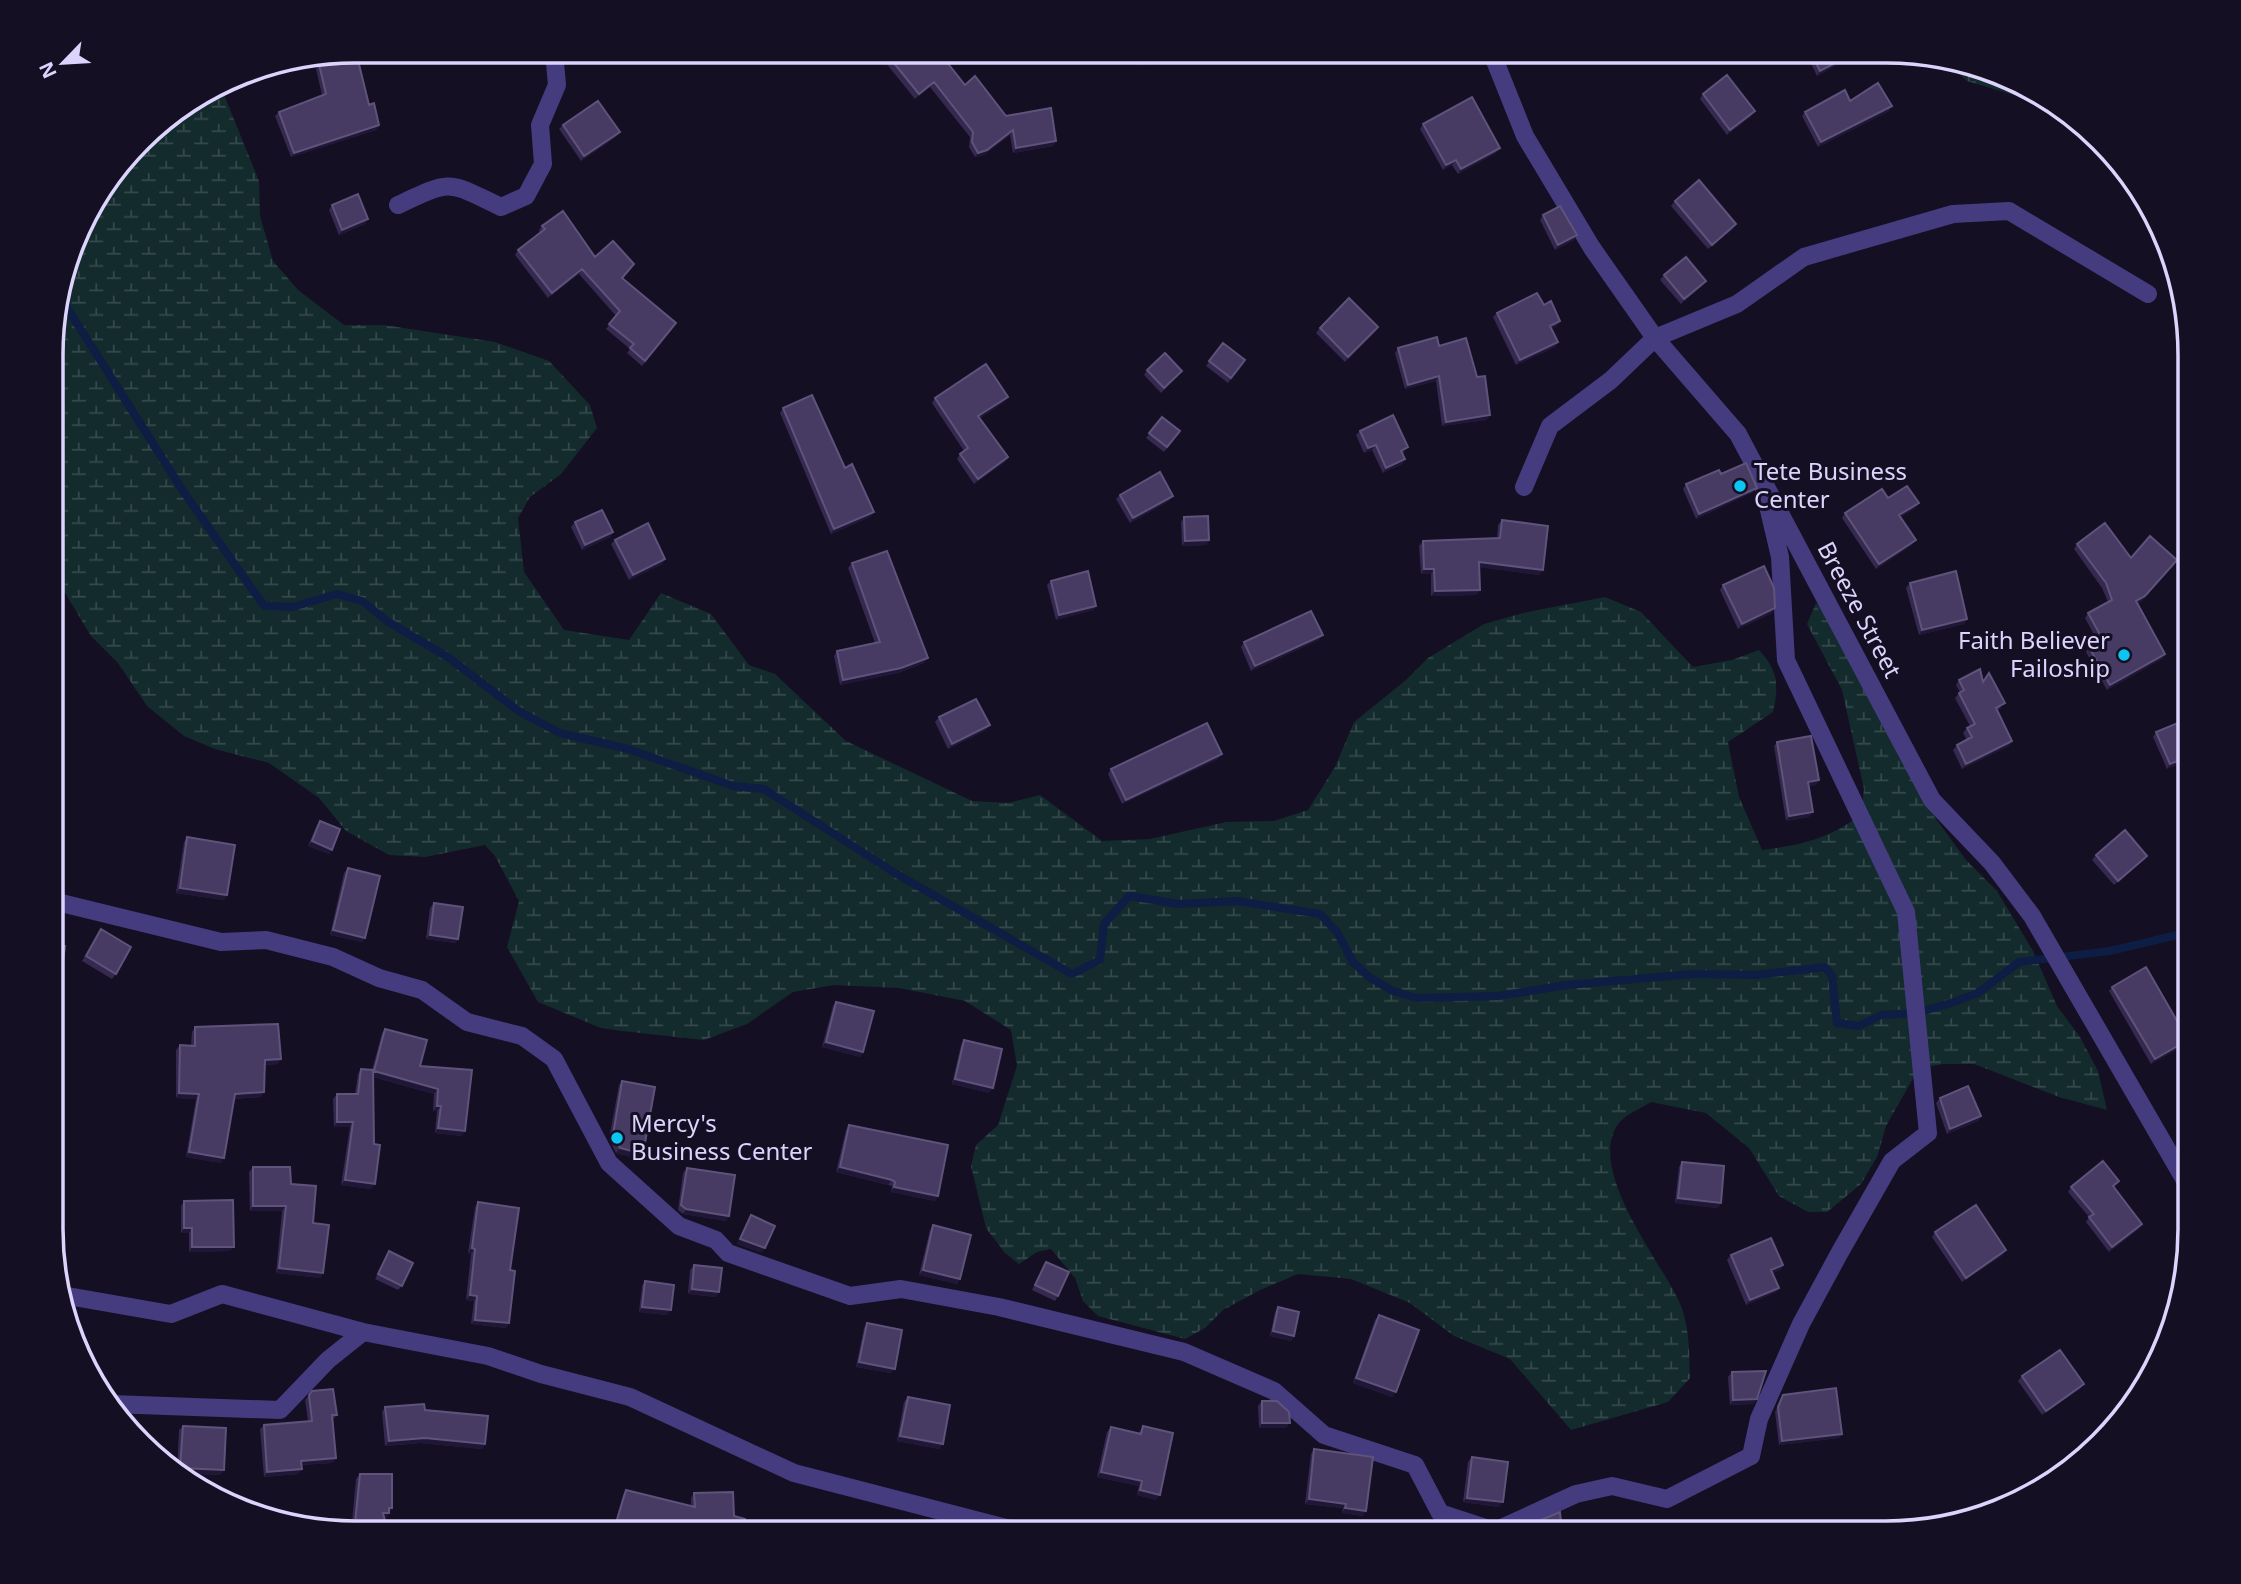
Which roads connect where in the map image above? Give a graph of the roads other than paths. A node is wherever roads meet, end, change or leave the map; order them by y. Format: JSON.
{"nodes":[{"id":1,"x":555,"y":63,"type":"edge"},
{"id":2,"x":1496,"y":63,"type":"edge"},
{"id":3,"x":398,"y":205,"type":"dead end"},
{"id":4,"x":2148,"y":294,"type":"dead end"},
{"id":5,"x":1655,"y":338,"type":"junction"},
{"id":6,"x":1761,"y":476,"type":"junction"},
{"id":7,"x":1524,"y":486,"type":"dead end"},
{"id":8,"x":63,"y":903,"type":"edge"},
{"id":9,"x":2178,"y":1168,"type":"edge"},
{"id":10,"x":71,"y":1297,"type":"edge"},
{"id":11,"x":363,"y":1332,"type":"junction"},
{"id":12,"x":121,"y":1404,"type":"edge"},
{"id":13,"x":980,"y":1521,"type":"edge"},
{"id":14,"x":1464,"y":1521,"type":"edge"},
{"id":15,"x":1517,"y":1521,"type":"edge"}],
"edges":[{"from":1,"to":3,"type":"street"},
{"from":2,"to":5,"type":"street","name":"Breeze Street"},
{"from":4,"to":5,"type":"street"},
{"from":5,"to":6,"type":"street","name":"Breeze Street"},
{"from":5,"to":7,"type":"street"},
{"from":6,"to":9,"type":"street","name":"Breeze Street"},
{"from":6,"to":15,"type":"street"},
{"from":8,"to":14,"type":"street"},
{"from":10,"to":11,"type":"street"},
{"from":11,"to":12,"type":"street"},
{"from":11,"to":13,"type":"street"}]}
